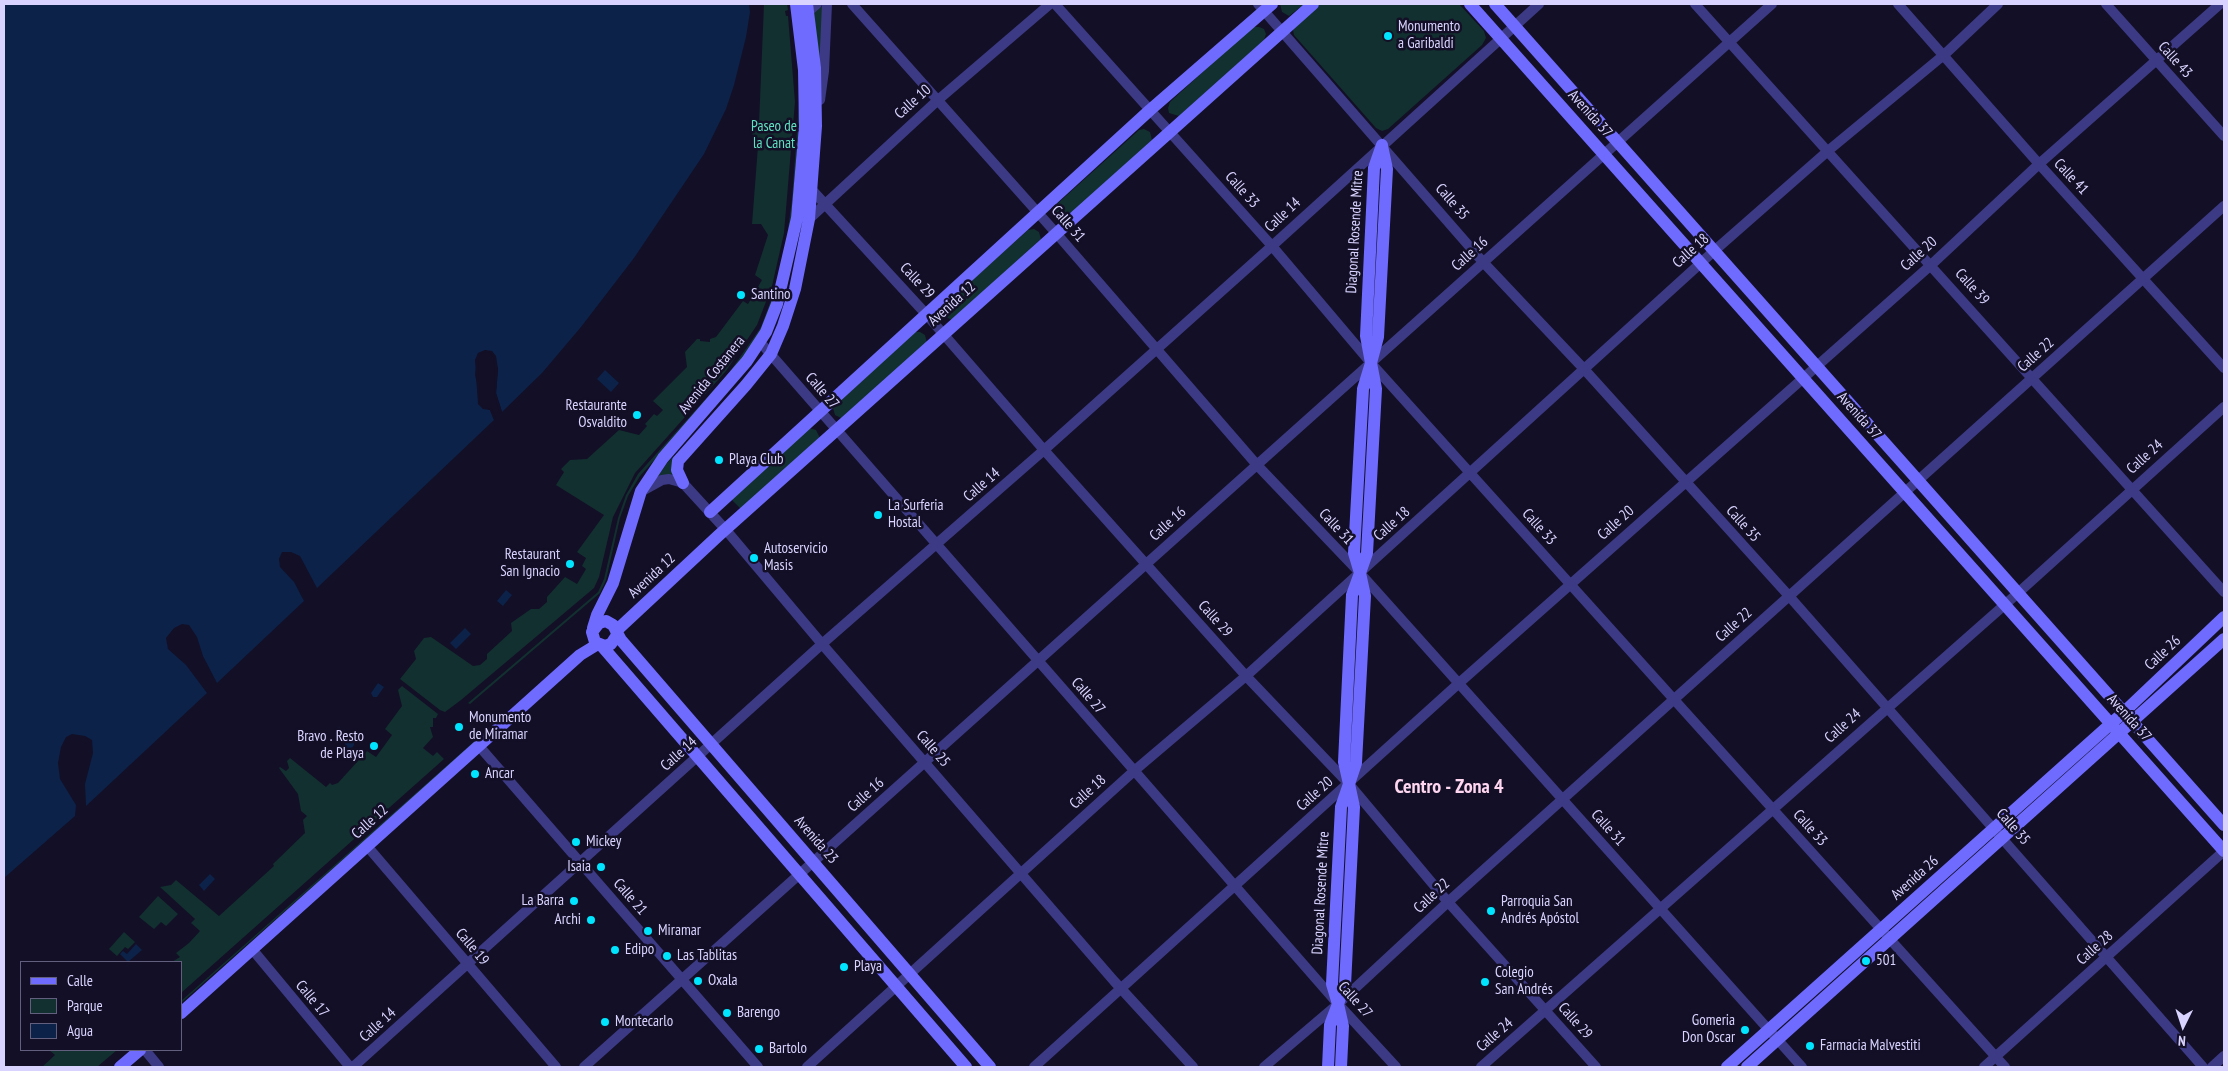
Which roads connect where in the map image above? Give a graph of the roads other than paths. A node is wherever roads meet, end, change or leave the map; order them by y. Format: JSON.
{"nodes":[{"id":1,"x":796,"y":4,"type":"edge"},
{"id":2,"x":817,"y":4,"type":"edge"},
{"id":3,"x":827,"y":4,"type":"edge"},
{"id":4,"x":852,"y":4,"type":"edge"},
{"id":5,"x":1050,"y":4,"type":"edge"},
{"id":6,"x":1055,"y":4,"type":"edge"},
{"id":7,"x":1313,"y":4,"type":"edge"},
{"id":8,"x":1470,"y":4,"type":"edge"},
{"id":9,"x":1495,"y":4,"type":"edge"},
{"id":10,"x":1539,"y":4,"type":"edge"},
{"id":11,"x":1695,"y":4,"type":"edge"},
{"id":12,"x":1772,"y":4,"type":"edge"},
{"id":13,"x":1898,"y":4,"type":"edge"},
{"id":14,"x":1998,"y":4,"type":"edge"},
{"id":15,"x":2106,"y":4,"type":"edge"},
{"id":16,"x":2220,"y":4,"type":"edge"},
{"id":17,"x":1265,"y":6,"type":"edge"},
{"id":18,"x":807,"y":8,"type":"edge"},
{"id":19,"x":1514,"y":25,"type":"junction"},
{"id":20,"x":1283,"y":31,"type":"junction"},
{"id":21,"x":1500,"y":37,"type":"junction"},
{"id":22,"x":1729,"y":42,"type":"junction"},
{"id":23,"x":1944,"y":54,"type":"junction"},
{"id":24,"x":2155,"y":61,"type":"junction"},
{"id":25,"x":938,"y":100,"type":"junction"},
{"id":26,"x":1150,"y":110,"type":"junction"},
{"id":27,"x":816,"y":126,"type":"junction"},
{"id":28,"x":1169,"y":131,"type":"junction"},
{"id":29,"x":2224,"y":136,"type":"edge"},
{"id":30,"x":1618,"y":142,"type":"junction"},
{"id":31,"x":1382,"y":144,"type":"junction"},
{"id":32,"x":1828,"y":150,"type":"junction"},
{"id":33,"x":1604,"y":154,"type":"junction"},
{"id":34,"x":2039,"y":164,"type":"junction"},
{"id":35,"x":812,"y":190,"type":"junction"},
{"id":36,"x":825,"y":204,"type":"junction"},
{"id":37,"x":2224,"y":206,"type":"edge"},
{"id":38,"x":1038,"y":212,"type":"junction"},
{"id":39,"x":803,"y":218,"type":"junction"},
{"id":40,"x":1056,"y":233,"type":"junction"},
{"id":41,"x":1272,"y":246,"type":"junction"},
{"id":42,"x":1714,"y":251,"type":"junction"},
{"id":43,"x":1484,"y":262,"type":"junction"},
{"id":44,"x":1701,"y":263,"type":"junction"},
{"id":45,"x":1931,"y":264,"type":"junction"},
{"id":46,"x":2145,"y":278,"type":"junction"},
{"id":47,"x":926,"y":314,"type":"junction"},
{"id":48,"x":944,"y":333,"type":"junction"},
{"id":49,"x":760,"y":342,"type":"junction"},
{"id":50,"x":1158,"y":349,"type":"junction"},
{"id":51,"x":771,"y":354,"type":"junction"},
{"id":52,"x":1371,"y":363,"type":"junction"},
{"id":53,"x":1816,"y":365,"type":"junction"},
{"id":54,"x":2224,"y":368,"type":"edge"},
{"id":55,"x":1584,"y":369,"type":"junction"},
{"id":56,"x":1802,"y":377,"type":"junction"},
{"id":57,"x":2033,"y":378,"type":"junction"},
{"id":58,"x":2224,"y":407,"type":"edge"},
{"id":59,"x":820,"y":411,"type":"junction"},
{"id":60,"x":836,"y":430,"type":"junction"},
{"id":61,"x":1044,"y":450,"type":"junction"},
{"id":62,"x":1257,"y":465,"type":"junction"},
{"id":63,"x":1470,"y":473,"type":"junction"},
{"id":64,"x":1918,"y":480,"type":"junction"},
{"id":65,"x":1685,"y":482,"type":"junction"},
{"id":66,"x":683,"y":483,"type":"junction"},
{"id":67,"x":2132,"y":489,"type":"junction"},
{"id":68,"x":641,"y":491,"type":"junction"},
{"id":69,"x":1905,"y":492,"type":"junction"},
{"id":70,"x":710,"y":512,"type":"junction"},
{"id":71,"x":726,"y":530,"type":"junction"},
{"id":72,"x":936,"y":545,"type":"junction"},
{"id":73,"x":1146,"y":564,"type":"junction"},
{"id":74,"x":1360,"y":573,"type":"junction"},
{"id":75,"x":1570,"y":584,"type":"junction"},
{"id":76,"x":2224,"y":592,"type":"edge"},
{"id":77,"x":2018,"y":593,"type":"junction"},
{"id":78,"x":1788,"y":596,"type":"junction"},
{"id":79,"x":2005,"y":604,"type":"junction"},
{"id":80,"x":2224,"y":618,"type":"edge"},
{"id":81,"x":616,"y":633,"type":"junction"},
{"id":82,"x":596,"y":637,"type":"junction"},
{"id":83,"x":2224,"y":639,"type":"edge"},
{"id":84,"x":822,"y":644,"type":"junction"},
{"id":85,"x":1038,"y":661,"type":"junction"},
{"id":86,"x":1246,"y":676,"type":"junction"},
{"id":87,"x":1458,"y":684,"type":"junction"},
{"id":88,"x":1674,"y":700,"type":"junction"},
{"id":89,"x":1886,"y":708,"type":"junction"},
{"id":90,"x":2128,"y":717,"type":"junction"},
{"id":91,"x":2116,"y":728,"type":"junction"},
{"id":92,"x":712,"y":745,"type":"junction"},
{"id":93,"x":479,"y":746,"type":"junction"},
{"id":94,"x":698,"y":758,"type":"junction"},
{"id":95,"x":925,"y":762,"type":"junction"},
{"id":96,"x":1134,"y":771,"type":"junction"},
{"id":97,"x":1349,"y":784,"type":"junction"},
{"id":98,"x":1562,"y":799,"type":"junction"},
{"id":99,"x":1773,"y":809,"type":"junction"},
{"id":100,"x":2224,"y":825,"type":"edge"},
{"id":101,"x":1994,"y":828,"type":"junction"},
{"id":102,"x":2003,"y":838,"type":"junction"},
{"id":103,"x":367,"y":846,"type":"junction"},
{"id":104,"x":2224,"y":851,"type":"edge"},
{"id":105,"x":813,"y":862,"type":"junction"},
{"id":106,"x":581,"y":863,"type":"junction"},
{"id":107,"x":1020,"y":873,"type":"junction"},
{"id":108,"x":799,"y":875,"type":"junction"},
{"id":109,"x":1235,"y":886,"type":"junction"},
{"id":110,"x":1448,"y":902,"type":"junction"},
{"id":111,"x":1660,"y":909,"type":"junction"},
{"id":112,"x":1881,"y":930,"type":"junction"},
{"id":113,"x":1890,"y":940,"type":"junction"},
{"id":114,"x":252,"y":949,"type":"junction"},
{"id":115,"x":2106,"y":958,"type":"junction"},
{"id":116,"x":468,"y":966,"type":"junction"},
{"id":117,"x":910,"y":974,"type":"junction"},
{"id":118,"x":682,"y":980,"type":"junction"},
{"id":119,"x":896,"y":986,"type":"junction"},
{"id":120,"x":1120,"y":988,"type":"junction"},
{"id":121,"x":1338,"y":1004,"type":"junction"},
{"id":122,"x":1545,"y":1011,"type":"junction"},
{"id":123,"x":182,"y":1012,"type":"edge"},
{"id":124,"x":1768,"y":1030,"type":"junction"},
{"id":125,"x":1778,"y":1040,"type":"junction"},
{"id":126,"x":139,"y":1051,"type":"edge"},
{"id":127,"x":146,"y":1051,"type":"edge"},
{"id":128,"x":2224,"y":1056,"type":"edge"},
{"id":129,"x":1996,"y":1057,"type":"junction"},
{"id":130,"x":120,"y":1067,"type":"edge"},
{"id":131,"x":159,"y":1067,"type":"edge"},
{"id":132,"x":352,"y":1067,"type":"edge"},
{"id":133,"x":556,"y":1067,"type":"edge"},
{"id":134,"x":584,"y":1067,"type":"edge"},
{"id":135,"x":758,"y":1067,"type":"edge"},
{"id":136,"x":807,"y":1067,"type":"edge"},
{"id":137,"x":966,"y":1067,"type":"edge"},
{"id":138,"x":990,"y":1067,"type":"edge"},
{"id":139,"x":1034,"y":1067,"type":"edge"},
{"id":140,"x":1193,"y":1067,"type":"edge"},
{"id":141,"x":1264,"y":1067,"type":"edge"},
{"id":142,"x":1328,"y":1067,"type":"edge"},
{"id":143,"x":1341,"y":1067,"type":"edge"},
{"id":144,"x":1396,"y":1067,"type":"edge"},
{"id":145,"x":1480,"y":1067,"type":"edge"},
{"id":146,"x":1596,"y":1067,"type":"edge"},
{"id":147,"x":1727,"y":1067,"type":"edge"},
{"id":148,"x":1747,"y":1067,"type":"edge"},
{"id":149,"x":1802,"y":1067,"type":"edge"},
{"id":150,"x":1984,"y":1067,"type":"edge"},
{"id":151,"x":2005,"y":1067,"type":"edge"},
{"id":152,"x":2203,"y":1067,"type":"edge"},
{"id":153,"x":2212,"y":1067,"type":"edge"}],
"edges":[{"from":1,"to":39,"type":"main road","name":"Avenida Costanera"},
{"from":2,"to":18,"type":"street"},
{"from":3,"to":27,"type":"street"},
{"from":4,"to":25,"type":"street","name":"Calle 31"},
{"from":5,"to":25,"type":"street","name":"Calle 10"},
{"from":6,"to":26,"type":"street","name":"Calle 33"},
{"from":7,"to":20,"type":"main road","name":"Avenida 12"},
{"from":8,"to":21,"type":"main road","name":"Avenida 37"},
{"from":9,"to":19,"type":"main road","name":"Avenida 37"},
{"from":10,"to":19,"type":"street","name":"Calle 14"},
{"from":11,"to":22,"type":"street","name":"Calle 39"},
{"from":12,"to":22,"type":"street","name":"Calle 16"},
{"from":13,"to":23,"type":"street","name":"Calle 41"},
{"from":14,"to":23,"type":"street","name":"Calle 18"},
{"from":15,"to":24,"type":"street","name":"Calle 43"},
{"from":16,"to":24,"type":"street","name":"Calle 20"},
{"from":17,"to":20,"type":"street","name":"Calle 35"},
{"from":17,"to":26,"type":"main road","name":"Avenida 12"},
{"from":18,"to":27,"type":"main road","name":"Avenida Costanera"},
{"from":19,"to":21,"type":"street","name":"Calle 14"},
{"from":19,"to":30,"type":"main road","name":"Avenida 37"},
{"from":20,"to":28,"type":"main road","name":"Avenida 12"},
{"from":20,"to":31,"type":"street","name":"Calle 35"},
{"from":21,"to":31,"type":"street","name":"Calle 14"},
{"from":21,"to":33,"type":"main road","name":"Avenida 37"},
{"from":22,"to":30,"type":"street","name":"Calle 16"},
{"from":22,"to":32,"type":"street","name":"Calle 39"},
{"from":23,"to":32,"type":"street","name":"Calle 18"},
{"from":23,"to":34,"type":"street","name":"Calle 41"},
{"from":24,"to":29,"type":"street","name":"Calle 43"},
{"from":24,"to":34,"type":"street","name":"Calle 20"},
{"from":25,"to":36,"type":"street","name":"Calle 10"},
{"from":25,"to":38,"type":"street","name":"Calle 31"},
{"from":26,"to":28,"type":"street","name":"Calle 33"},
{"from":26,"to":38,"type":"main road","name":"Avenida 12"},
{"from":27,"to":35,"type":"main road","name":"Avenida Costanera"},
{"from":28,"to":40,"type":"main road","name":"Avenida 12"},
{"from":28,"to":41,"type":"street","name":"Calle 33"},
{"from":30,"to":33,"type":"street","name":"Calle 16"},
{"from":30,"to":42,"type":"main road","name":"Avenida 37"},
{"from":31,"to":41,"type":"street","name":"Calle 14"},
{"from":31,"to":43,"type":"street","name":"Calle 35"},
{"from":31,"to":52,"type":"main road","name":"Diagonal Rosende Mitre"},
{"from":32,"to":42,"type":"street","name":"Calle 18"},
{"from":32,"to":45,"type":"street","name":"Calle 39"},
{"from":33,"to":43,"type":"street","name":"Calle 16"},
{"from":33,"to":44,"type":"main road","name":"Avenida 37"},
{"from":34,"to":45,"type":"street","name":"Calle 20"},
{"from":34,"to":46,"type":"street","name":"Calle 41"},
{"from":35,"to":36,"type":"street","name":"Calle 29"},
{"from":35,"to":39,"type":"main road","name":"Avenida Costanera"},
{"from":36,"to":39,"type":"street","name":"Calle 10"},
{"from":36,"to":47,"type":"street","name":"Calle 29"},
{"from":37,"to":46,"type":"street","name":"Calle 22"},
{"from":38,"to":40,"type":"street","name":"Calle 31"},
{"from":38,"to":47,"type":"main road","name":"Avenida 12"},
{"from":39,"to":49,"type":"main road","name":"Avenida Costanera"},
{"from":39,"to":51,"type":"main road","name":"Avenida Costanera"},
{"from":40,"to":48,"type":"main road","name":"Avenida 12"},
{"from":40,"to":50,"type":"street","name":"Calle 31"},
{"from":41,"to":50,"type":"street","name":"Calle 14"},
{"from":41,"to":52,"type":"street","name":"Calle 33"},
{"from":42,"to":44,"type":"street","name":"Calle 18"},
{"from":42,"to":53,"type":"main road","name":"Avenida 37"},
{"from":43,"to":52,"type":"street","name":"Calle 16"},
{"from":43,"to":55,"type":"street","name":"Calle 35"},
{"from":44,"to":55,"type":"street","name":"Calle 18"},
{"from":44,"to":56,"type":"main road","name":"Avenida 37"},
{"from":45,"to":53,"type":"street","name":"Calle 20"},
{"from":45,"to":57,"type":"street","name":"Calle 39"},
{"from":46,"to":54,"type":"street","name":"Calle 41"},
{"from":46,"to":57,"type":"street","name":"Calle 22"},
{"from":47,"to":48,"type":"street","name":"Calle 29"},
{"from":47,"to":59,"type":"main road","name":"Avenida 12"},
{"from":48,"to":60,"type":"main road","name":"Avenida 12"},
{"from":48,"to":61,"type":"street","name":"Calle 29"},
{"from":49,"to":51,"type":"street","name":"Calle 27"},
{"from":49,"to":68,"type":"main road","name":"Avenida Costanera"},
{"from":50,"to":61,"type":"street","name":"Calle 14"},
{"from":50,"to":62,"type":"street","name":"Calle 31"},
{"from":51,"to":59,"type":"street","name":"Calle 27"},
{"from":51,"to":66,"type":"main road","name":"Avenida Costanera"},
{"from":52,"to":62,"type":"street","name":"Calle 16"},
{"from":52,"to":63,"type":"street","name":"Calle 33"},
{"from":52,"to":74,"type":"main road","name":"Diagonal Rosende Mitre"},
{"from":53,"to":56,"type":"street","name":"Calle 20"},
{"from":53,"to":64,"type":"main road","name":"Avenida 37"},
{"from":55,"to":63,"type":"street","name":"Calle 18"},
{"from":55,"to":65,"type":"street","name":"Calle 35"},
{"from":56,"to":65,"type":"street","name":"Calle 20"},
{"from":56,"to":69,"type":"main road","name":"Avenida 37"},
{"from":57,"to":64,"type":"street","name":"Calle 22"},
{"from":57,"to":67,"type":"street","name":"Calle 39"},
{"from":58,"to":67,"type":"street","name":"Calle 24"},
{"from":59,"to":60,"type":"street","name":"Calle 27"},
{"from":59,"to":70,"type":"main road","name":"Avenida 12"},
{"from":60,"to":71,"type":"main road","name":"Avenida 12"},
{"from":60,"to":72,"type":"street","name":"Calle 27"},
{"from":61,"to":72,"type":"street","name":"Calle 14"},
{"from":61,"to":73,"type":"street","name":"Calle 29"},
{"from":62,"to":73,"type":"street","name":"Calle 16"},
{"from":62,"to":74,"type":"street","name":"Calle 31"},
{"from":63,"to":74,"type":"street","name":"Calle 18"},
{"from":63,"to":75,"type":"street","name":"Calle 33"},
{"from":64,"to":69,"type":"street","name":"Calle 22"},
{"from":64,"to":77,"type":"main road","name":"Avenida 37"},
{"from":65,"to":75,"type":"street","name":"Calle 20"},
{"from":65,"to":78,"type":"street","name":"Calle 35"},
{"from":66,"to":68,"type":"street"},
{"from":66,"to":70,"type":"street","name":"Calle 25"},
{"from":67,"to":76,"type":"street","name":"Calle 39"},
{"from":67,"to":77,"type":"street","name":"Calle 24"},
{"from":68,"to":82,"type":"main road","name":"Avenida Costanera"},
{"from":69,"to":78,"type":"street","name":"Calle 22"},
{"from":69,"to":79,"type":"main road","name":"Avenida 37"},
{"from":70,"to":71,"type":"street","name":"Calle 25"},
{"from":71,"to":81,"type":"main road","name":"Avenida 12"},
{"from":71,"to":84,"type":"street","name":"Calle 25"},
{"from":72,"to":84,"type":"street","name":"Calle 14"},
{"from":72,"to":85,"type":"street","name":"Calle 27"},
{"from":73,"to":85,"type":"street","name":"Calle 16"},
{"from":73,"to":86,"type":"street","name":"Calle 29"},
{"from":74,"to":86,"type":"street","name":"Calle 18"},
{"from":74,"to":87,"type":"street","name":"Calle 31"},
{"from":74,"to":97,"type":"main road","name":"Diagonal Rosende Mitre"},
{"from":75,"to":87,"type":"street","name":"Calle 20"},
{"from":75,"to":88,"type":"street","name":"Calle 33"},
{"from":77,"to":79,"type":"street","name":"Calle 24"},
{"from":77,"to":90,"type":"main road","name":"Avenida 37"},
{"from":78,"to":88,"type":"street","name":"Calle 22"},
{"from":78,"to":89,"type":"street","name":"Calle 35"},
{"from":79,"to":89,"type":"street","name":"Calle 24"},
{"from":79,"to":91,"type":"main road","name":"Avenida 37"},
{"from":80,"to":90,"type":"main road","name":"Calle 26"},
{"from":81,"to":82,"type":"main road","name":"Avenida 12"},
{"from":81,"to":82,"type":"main road"},
{"from":81,"to":92,"type":"main road","name":"Avenida 23"},
{"from":82,"to":93,"type":"main road","name":"Calle 12"},
{"from":82,"to":94,"type":"main road"},
{"from":83,"to":90,"type":"main road","name":"Calle 26"},
{"from":84,"to":92,"type":"street","name":"Calle 14"},
{"from":84,"to":95,"type":"street","name":"Calle 25"},
{"from":85,"to":95,"type":"street","name":"Calle 16"},
{"from":85,"to":96,"type":"street","name":"Calle 27"},
{"from":86,"to":96,"type":"street","name":"Calle 18"},
{"from":86,"to":97,"type":"street","name":"Calle 29"},
{"from":87,"to":97,"type":"street","name":"Calle 20"},
{"from":87,"to":98,"type":"street","name":"Calle 31"},
{"from":88,"to":98,"type":"street","name":"Calle 22"},
{"from":88,"to":99,"type":"street","name":"Calle 33"},
{"from":89,"to":99,"type":"street","name":"Calle 24"},
{"from":89,"to":101,"type":"street","name":"Calle 35"},
{"from":90,"to":91,"type":"main road","name":"Avenida 26"},
{"from":90,"to":100,"type":"main road","name":"Avenida 37"},
{"from":91,"to":101,"type":"main road","name":"Avenida 26"},
{"from":91,"to":102,"type":"main road","name":"Avenida 26"},
{"from":91,"to":104,"type":"main road","name":"Avenida 37"},
{"from":92,"to":94,"type":"street","name":"Calle 14"},
{"from":92,"to":105,"type":"main road","name":"Avenida 23"},
{"from":93,"to":103,"type":"main road","name":"Calle 12"},
{"from":93,"to":106,"type":"street","name":"Calle 21"},
{"from":94,"to":106,"type":"street","name":"Calle 14"},
{"from":94,"to":108,"type":"main road"},
{"from":95,"to":105,"type":"street","name":"Calle 16"},
{"from":95,"to":107,"type":"street","name":"Calle 25"},
{"from":96,"to":107,"type":"street","name":"Calle 18"},
{"from":96,"to":109,"type":"street","name":"Calle 27"},
{"from":97,"to":109,"type":"street","name":"Calle 20"},
{"from":97,"to":110,"type":"street","name":"Calle 29"},
{"from":97,"to":121,"type":"main road","name":"Diagonal Rosende Mitre"},
{"from":98,"to":110,"type":"street","name":"Calle 22"},
{"from":98,"to":111,"type":"street","name":"Calle 31"},
{"from":99,"to":111,"type":"street","name":"Calle 24"},
{"from":99,"to":112,"type":"street","name":"Calle 33"},
{"from":101,"to":102,"type":"street","name":"Calle 35"},
{"from":101,"to":112,"type":"main road","name":"Avenida 26"},
{"from":102,"to":113,"type":"main road","name":"Avenida 26"},
{"from":102,"to":115,"type":"street","name":"Calle 35"},
{"from":103,"to":114,"type":"main road","name":"Calle 12"},
{"from":103,"to":116,"type":"street","name":"Calle 19"},
{"from":104,"to":115,"type":"street","name":"Calle 28"},
{"from":105,"to":108,"type":"street","name":"Calle 16"},
{"from":105,"to":117,"type":"main road","name":"Avenida 23"},
{"from":106,"to":116,"type":"street","name":"Calle 14"},
{"from":106,"to":118,"type":"street","name":"Calle 21"},
{"from":107,"to":117,"type":"street","name":"Calle 18"},
{"from":107,"to":120,"type":"street","name":"Calle 25"},
{"from":108,"to":118,"type":"street","name":"Calle 16"},
{"from":108,"to":119,"type":"main road"},
{"from":109,"to":120,"type":"street","name":"Calle 20"},
{"from":109,"to":121,"type":"street","name":"Calle 27"},
{"from":110,"to":121,"type":"street","name":"Calle 22"},
{"from":110,"to":122,"type":"street","name":"Calle 29"},
{"from":111,"to":122,"type":"street","name":"Calle 24"},
{"from":111,"to":124,"type":"street","name":"Calle 31"},
{"from":112,"to":113,"type":"street","name":"Calle 33"},
{"from":112,"to":124,"type":"main road","name":"Avenida 26"},
{"from":113,"to":125,"type":"main road","name":"Avenida 26"},
{"from":113,"to":129,"type":"street","name":"Calle 33"},
{"from":114,"to":123,"type":"main road","name":"Calle 12"},
{"from":114,"to":132,"type":"street","name":"Calle 17"},
{"from":115,"to":129,"type":"street","name":"Calle 28"},
{"from":115,"to":152,"type":"street","name":"Calle 35"},
{"from":116,"to":132,"type":"street","name":"Calle 14"},
{"from":116,"to":133,"type":"street","name":"Calle 19"},
{"from":117,"to":119,"type":"street","name":"Calle 18"},
{"from":117,"to":138,"type":"main road","name":"Avenida 23"},
{"from":118,"to":134,"type":"street","name":"Calle 16"},
{"from":118,"to":135,"type":"street","name":"Calle 21"},
{"from":119,"to":136,"type":"street","name":"Calle 18"},
{"from":119,"to":137,"type":"main road"},
{"from":120,"to":139,"type":"street","name":"Calle 20"},
{"from":120,"to":140,"type":"street","name":"Calle 25"},
{"from":121,"to":141,"type":"street","name":"Calle 22"},
{"from":121,"to":142,"type":"main road","name":"Diagonal Rosende Mitre"},
{"from":121,"to":143,"type":"main road","name":"Diagonal Rosende Mitre"},
{"from":121,"to":144,"type":"street","name":"Calle 27"},
{"from":122,"to":145,"type":"street","name":"Calle 24"},
{"from":122,"to":146,"type":"street","name":"Calle 29"},
{"from":124,"to":125,"type":"street","name":"Calle 31"},
{"from":124,"to":147,"type":"main road","name":"Avenida 26"},
{"from":125,"to":148,"type":"main road","name":"Avenida 26"},
{"from":125,"to":149,"type":"street","name":"Calle 31"},
{"from":126,"to":130,"type":"main road"},
{"from":127,"to":131,"type":"street"},
{"from":128,"to":153,"type":"street"},
{"from":129,"to":150,"type":"street","name":"Calle 28"},
{"from":129,"to":151,"type":"street","name":"Calle 33"}]}
